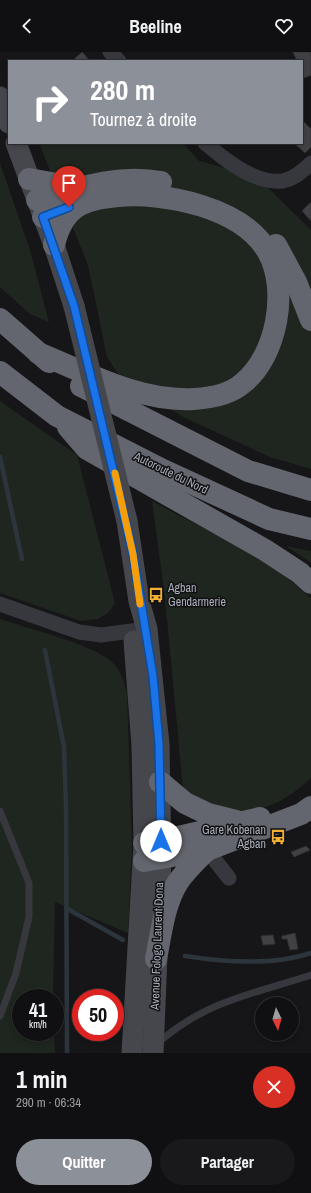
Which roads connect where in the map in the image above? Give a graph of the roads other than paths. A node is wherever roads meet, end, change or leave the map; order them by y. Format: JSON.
{"nodes":[{"id":1,"x":110,"y":52,"type":"edge"},
{"id":2,"x":118,"y":60,"type":"edge"},
{"id":3,"x":0,"y":97,"type":"edge"},
{"id":4,"x":8,"y":120,"type":"edge"},
{"id":5,"x":16,"y":144,"type":"edge"},
{"id":6,"x":206,"y":144,"type":"edge"},
{"id":7,"x":311,"y":163,"type":"edge"},
{"id":8,"x":29,"y":179,"type":"junction"},
{"id":9,"x":79,"y":195,"type":"junction"},
{"id":10,"x":40,"y":208,"type":"junction"},
{"id":11,"x":54,"y":245,"type":"junction"},
{"id":12,"x":0,"y":319,"type":"edge"},
{"id":13,"x":311,"y":320,"type":"edge"},
{"id":14,"x":38,"y":353,"type":"junction"},
{"id":15,"x":0,"y":372,"type":"edge"},
{"id":16,"x":57,"y":416,"type":"junction"},
{"id":17,"x":311,"y":490,"type":"edge"},
{"id":18,"x":311,"y":529,"type":"edge"},
{"id":19,"x":311,"y":583,"type":"edge"},
{"id":20,"x":0,"y":604,"type":"edge"},
{"id":21,"x":140,"y":630,"type":"junction"},
{"id":22,"x":160,"y":782,"type":"junction"},
{"id":23,"x":311,"y":792,"type":"edge"},
{"id":24,"x":311,"y":807,"type":"edge"},
{"id":25,"x":0,"y":811,"type":"edge"},
{"id":26,"x":242,"y":822,"type":"junction"},
{"id":27,"x":207,"y":850,"type":"junction"},
{"id":28,"x":153,"y":851,"type":"junction"},
{"id":29,"x":229,"y":878,"type":"dead end"},
{"id":30,"x":156,"y":959,"type":"junction"},
{"id":31,"x":311,"y":975,"type":"edge"},
{"id":32,"x":0,"y":1016,"type":"edge"},
{"id":33,"x":154,"y":1050,"type":"edge"},
{"id":34,"x":132,"y":1053,"type":"edge"}],
"edges":[{"from":1,"to":2,"type":"street"},
{"from":3,"to":4,"type":"main road"},
{"from":5,"to":8,"type":"main road","name":"Avenue Fologo Laurent Dona"},
{"from":6,"to":7,"type":"street"},
{"from":8,"to":9,"type":"highway"},
{"from":8,"to":10,"type":"main road","name":"Avenue Fologo Laurent Dona"},
{"from":9,"to":10,"type":"highway"},
{"from":9,"to":11,"type":"highway"},
{"from":9,"to":13,"type":"highway"},
{"from":9,"to":14,"type":"highway"},
{"from":10,"to":11,"type":"main road","name":"Avenue Fologo Laurent Dona"},
{"from":11,"to":21,"type":"main road","name":"Avenue Fologo Laurent Dona","bridge":true},
{"from":12,"to":14,"type":"highway"},
{"from":14,"to":17,"type":"highway"},
{"from":15,"to":16,"type":"highway","name":"Autoroute du Nord"},
{"from":16,"to":18,"type":"highway","name":"Autoroute du Nord"},
{"from":16,"to":19,"type":"highway"},
{"from":20,"to":21,"type":"street"},
{"from":21,"to":22,"type":"main road","name":"Avenue Fologo Laurent Dona"},
{"from":21,"to":28,"type":"main road","name":"Avenue Fologo Laurent Dona"},
{"from":22,"to":26,"type":"highway"},
{"from":22,"to":28,"type":"main road","name":"Avenue Fologo Laurent Dona"},
{"from":23,"to":26,"type":"highway"},
{"from":24,"to":27,"type":"highway"},
{"from":25,"to":32,"type":"lane"},
{"from":26,"to":28,"type":"highway"},
{"from":27,"to":28,"type":"highway"},
{"from":27,"to":29,"type":"street"},
{"from":27,"to":30,"type":"highway"},
{"from":28,"to":30,"type":"main road","name":"Avenue Fologo Laurent Dona"},
{"from":28,"to":34,"type":"main road","name":"Avenue Fologo Laurent Dona"},
{"from":30,"to":33,"type":"main road","name":"Avenue Fologo Laurent Dona"},
{"from":31,"to":33,"type":"lane"}]}
